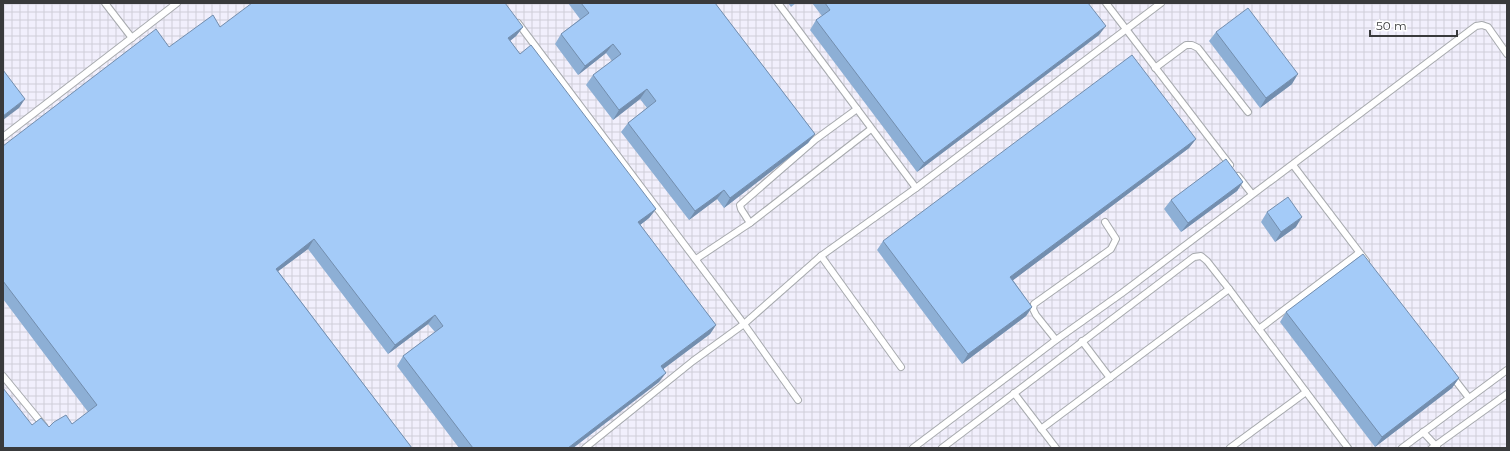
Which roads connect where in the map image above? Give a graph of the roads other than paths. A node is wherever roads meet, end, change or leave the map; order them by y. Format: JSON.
{"nodes":[{"id":1,"x":106,"y":3,"type":"edge"},
{"id":2,"x":177,"y":3,"type":"edge"},
{"id":3,"x":778,"y":3,"type":"edge"},
{"id":4,"x":1106,"y":3,"type":"edge"},
{"id":5,"x":1161,"y":3,"type":"edge"},
{"id":6,"x":512,"y":16,"type":"edge"},
{"id":7,"x":1125,"y":29,"type":"junction"},
{"id":8,"x":132,"y":38,"type":"junction"},
{"id":9,"x":1507,"y":54,"type":"edge"},
{"id":10,"x":1155,"y":68,"type":"junction"},
{"id":11,"x":857,"y":109,"type":"junction"},
{"id":12,"x":1248,"y":112,"type":"dead end"},
{"id":13,"x":871,"y":129,"type":"junction"},
{"id":14,"x":3,"y":137,"type":"edge"},
{"id":15,"x":1293,"y":165,"type":"junction"},
{"id":16,"x":916,"y":188,"type":"junction"},
{"id":17,"x":1252,"y":194,"type":"junction"},
{"id":18,"x":1105,"y":222,"type":"dead end"},
{"id":19,"x":750,"y":223,"type":"junction"},
{"id":20,"x":1359,"y":253,"type":"junction"},
{"id":21,"x":822,"y":256,"type":"junction"},
{"id":22,"x":696,"y":259,"type":"junction"},
{"id":23,"x":1369,"y":265,"type":"edge"},
{"id":24,"x":1229,"y":289,"type":"junction"},
{"id":25,"x":744,"y":324,"type":"junction"},
{"id":26,"x":1259,"y":329,"type":"junction"},
{"id":27,"x":1056,"y":340,"type":"junction"},
{"id":28,"x":1082,"y":341,"type":"junction"},
{"id":29,"x":901,"y":367,"type":"dead end"},
{"id":30,"x":1507,"y":370,"type":"edge"},
{"id":31,"x":1450,"y":373,"type":"edge"},
{"id":32,"x":3,"y":376,"type":"edge"},
{"id":33,"x":1110,"y":378,"type":"junction"},
{"id":34,"x":1306,"y":392,"type":"junction"},
{"id":35,"x":1014,"y":393,"type":"junction"},
{"id":36,"x":1507,"y":394,"type":"edge"},
{"id":37,"x":1469,"y":398,"type":"junction"},
{"id":38,"x":798,"y":400,"type":"dead end"},
{"id":39,"x":1041,"y":429,"type":"junction"},
{"id":40,"x":48,"y":431,"type":"edge"},
{"id":41,"x":1423,"y":432,"type":"junction"},
{"id":42,"x":1435,"y":447,"type":"edge"},
{"id":43,"x":585,"y":448,"type":"edge"},
{"id":44,"x":913,"y":448,"type":"edge"},
{"id":45,"x":942,"y":448,"type":"edge"},
{"id":46,"x":1056,"y":448,"type":"edge"},
{"id":47,"x":1230,"y":448,"type":"edge"},
{"id":48,"x":1348,"y":448,"type":"edge"},
{"id":49,"x":1402,"y":448,"type":"edge"}],
"edges":[{"from":1,"to":8,"type":"lane"},
{"from":2,"to":8,"type":"lane"},
{"from":3,"to":11,"type":"lane"},
{"from":4,"to":7,"type":"lane"},
{"from":5,"to":7,"type":"lane"},
{"from":6,"to":22,"type":"lane"},
{"from":7,"to":10,"type":"lane"},
{"from":7,"to":16,"type":"lane"},
{"from":8,"to":14,"type":"lane"},
{"from":9,"to":15,"type":"lane"},
{"from":10,"to":12,"type":"lane"},
{"from":10,"to":17,"type":"lane"},
{"from":11,"to":13,"type":"lane"},
{"from":11,"to":19,"type":"lane"},
{"from":13,"to":16,"type":"lane"},
{"from":13,"to":19,"type":"lane"},
{"from":15,"to":17,"type":"lane"},
{"from":15,"to":20,"type":"lane"},
{"from":16,"to":21,"type":"lane"},
{"from":17,"to":27,"type":"lane"},
{"from":18,"to":27,"type":"lane"},
{"from":19,"to":22,"type":"lane"},
{"from":20,"to":23,"type":"lane"},
{"from":20,"to":26,"type":"lane"},
{"from":21,"to":25,"type":"lane"},
{"from":21,"to":29,"type":"lane"},
{"from":22,"to":25,"type":"lane"},
{"from":24,"to":26,"type":"lane"},
{"from":24,"to":28,"type":"lane"},
{"from":24,"to":33,"type":"lane"},
{"from":25,"to":38,"type":"lane"},
{"from":25,"to":43,"type":"lane"},
{"from":26,"to":34,"type":"lane"},
{"from":27,"to":44,"type":"lane"},
{"from":28,"to":33,"type":"lane"},
{"from":28,"to":35,"type":"lane"},
{"from":30,"to":37,"type":"lane"},
{"from":31,"to":37,"type":"lane"},
{"from":32,"to":40,"type":"lane"},
{"from":33,"to":39,"type":"lane"},
{"from":34,"to":47,"type":"lane"},
{"from":34,"to":48,"type":"lane"},
{"from":35,"to":39,"type":"lane"},
{"from":35,"to":45,"type":"lane"},
{"from":36,"to":42,"type":"lane"},
{"from":37,"to":41,"type":"lane"},
{"from":39,"to":46,"type":"lane"},
{"from":41,"to":42,"type":"lane"},
{"from":41,"to":49,"type":"lane"}]}
